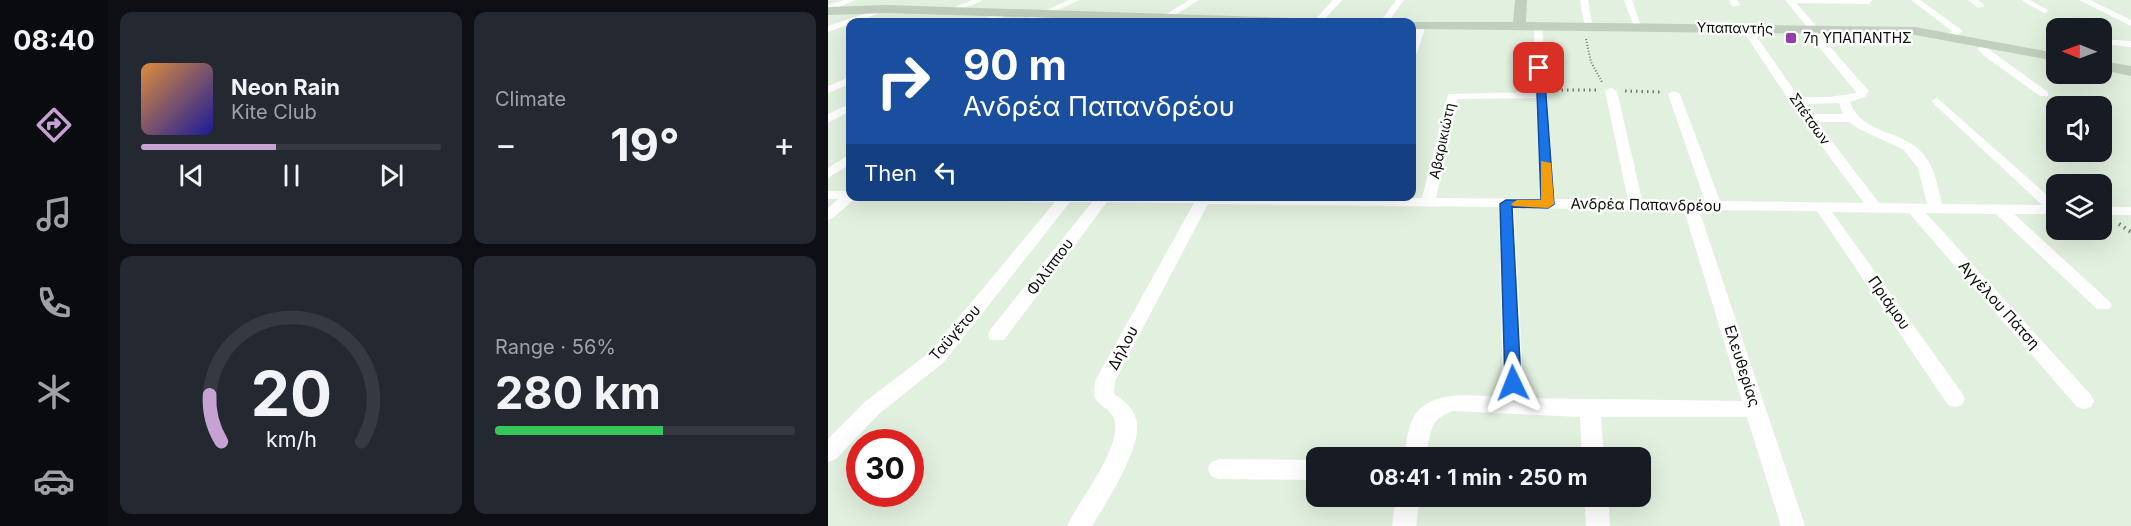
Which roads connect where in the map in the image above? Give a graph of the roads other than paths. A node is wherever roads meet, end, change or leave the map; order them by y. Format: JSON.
{"nodes":[{"id":1,"x":852,"y":0,"type":"edge"},
{"id":2,"x":979,"y":0,"type":"edge"},
{"id":3,"x":1076,"y":0,"type":"edge"},
{"id":4,"x":1196,"y":0,"type":"edge"},
{"id":5,"x":1338,"y":0,"type":"edge"},
{"id":6,"x":1400,"y":0,"type":"edge"},
{"id":7,"x":1521,"y":0,"type":"edge"},
{"id":8,"x":1584,"y":0,"type":"edge"},
{"id":9,"x":1628,"y":0,"type":"edge"},
{"id":10,"x":1789,"y":0,"type":"edge"},
{"id":11,"x":1869,"y":0,"type":"edge"},
{"id":12,"x":1915,"y":0,"type":"edge"},
{"id":13,"x":1972,"y":0,"type":"edge"},
{"id":14,"x":2025,"y":0,"type":"edge"},
{"id":15,"x":2083,"y":0,"type":"edge"},
{"id":16,"x":1981,"y":6,"type":"dead end"},
{"id":17,"x":828,"y":9,"type":"edge"},
{"id":18,"x":888,"y":9,"type":"junction"},
{"id":19,"x":949,"y":11,"type":"junction"},
{"id":20,"x":2045,"y":11,"type":"dead end"},
{"id":21,"x":1006,"y":13,"type":"junction"},
{"id":22,"x":1044,"y":14,"type":"junction"},
{"id":23,"x":861,"y":18,"type":"edge"},
{"id":24,"x":992,"y":18,"type":"edge"},
{"id":25,"x":1034,"y":18,"type":"edge"},
{"id":26,"x":1123,"y":18,"type":"edge"},
{"id":27,"x":1165,"y":18,"type":"edge"},
{"id":28,"x":1321,"y":18,"type":"edge"},
{"id":29,"x":1387,"y":18,"type":"edge"},
{"id":30,"x":846,"y":23,"type":"edge"},
{"id":31,"x":2131,"y":23,"type":"edge"},
{"id":32,"x":1416,"y":25,"type":"edge"},
{"id":33,"x":1519,"y":26,"type":"junction"},
{"id":34,"x":1537,"y":27,"type":"junction"},
{"id":35,"x":1585,"y":27,"type":"junction"},
{"id":36,"x":1640,"y":27,"type":"junction"},
{"id":37,"x":1746,"y":28,"type":"junction"},
{"id":38,"x":828,"y":29,"type":"edge"},
{"id":39,"x":1814,"y":29,"type":"junction"},
{"id":40,"x":1950,"y":36,"type":"junction"},
{"id":41,"x":2115,"y":43,"type":"dead end"},
{"id":42,"x":1987,"y":44,"type":"junction"},
{"id":43,"x":2131,"y":44,"type":"edge"},
{"id":44,"x":2046,"y":55,"type":"edge"},
{"id":45,"x":2112,"y":68,"type":"edge"},
{"id":46,"x":2131,"y":71,"type":"edge"},
{"id":47,"x":846,"y":82,"type":"edge"},
{"id":48,"x":828,"y":90,"type":"edge"},
{"id":49,"x":1611,"y":91,"type":"road end"},
{"id":50,"x":1674,"y":94,"type":"dead end"},
{"id":51,"x":2044,"y":94,"type":"dead end"},
{"id":52,"x":1541,"y":95,"type":"junction"},
{"id":53,"x":1843,"y":99,"type":"junction"},
{"id":54,"x":1797,"y":100,"type":"junction"},
{"id":55,"x":1937,"y":101,"type":"dead end"},
{"id":56,"x":846,"y":109,"type":"edge"},
{"id":57,"x":1807,"y":118,"type":"junction"},
{"id":58,"x":1850,"y":118,"type":"junction"},
{"id":59,"x":828,"y":119,"type":"edge"},
{"id":60,"x":846,"y":161,"type":"edge"},
{"id":61,"x":828,"y":174,"type":"edge"},
{"id":62,"x":828,"y":195,"type":"edge"},
{"id":63,"x":846,"y":196,"type":"edge"},
{"id":64,"x":846,"y":200,"type":"edge"},
{"id":65,"x":1064,"y":201,"type":"edge"},
{"id":66,"x":1100,"y":201,"type":"edge"},
{"id":67,"x":1202,"y":201,"type":"edge"},
{"id":68,"x":1350,"y":201,"type":"edge"},
{"id":69,"x":2046,"y":201,"type":"edge"},
{"id":70,"x":1428,"y":203,"type":"junction"},
{"id":71,"x":1506,"y":204,"type":"junction"},
{"id":72,"x":1548,"y":204,"type":"junction"},
{"id":73,"x":1636,"y":205,"type":"junction"},
{"id":74,"x":1690,"y":206,"type":"junction"},
{"id":75,"x":1714,"y":206,"type":"junction"},
{"id":76,"x":1822,"y":208,"type":"junction"},
{"id":77,"x":1875,"y":208,"type":"junction"},
{"id":78,"x":1914,"y":209,"type":"junction"},
{"id":79,"x":1936,"y":209,"type":"junction"},
{"id":80,"x":2001,"y":210,"type":"junction"},
{"id":81,"x":2046,"y":210,"type":"edge"},
{"id":82,"x":2112,"y":211,"type":"edge"},
{"id":83,"x":2131,"y":211,"type":"edge"},
{"id":84,"x":828,"y":215,"type":"edge"},
{"id":85,"x":2103,"y":304,"type":"dead end"},
{"id":86,"x":997,"y":335,"type":"dead end"},
{"id":87,"x":1955,"y":399,"type":"dead end"},
{"id":88,"x":2084,"y":401,"type":"dead end"},
{"id":89,"x":1514,"y":406,"type":"junction"},
{"id":90,"x":1590,"y":409,"type":"junction"},
{"id":91,"x":1756,"y":409,"type":"junction"},
{"id":92,"x":1417,"y":447,"type":"edge"},
{"id":93,"x":1592,"y":447,"type":"edge"},
{"id":94,"x":828,"y":453,"type":"edge"},
{"id":95,"x":1219,"y":469,"type":"dead end"},
{"id":96,"x":1306,"y":470,"type":"edge"},
{"id":97,"x":1407,"y":507,"type":"edge"},
{"id":98,"x":1597,"y":507,"type":"edge"},
{"id":99,"x":1080,"y":526,"type":"edge"},
{"id":100,"x":1404,"y":526,"type":"edge"},
{"id":101,"x":1598,"y":526,"type":"edge"},
{"id":102,"x":1793,"y":526,"type":"edge"}],
"edges":[{"from":1,"to":17,"type":"street"},
{"from":2,"to":19,"type":"lane"},
{"from":3,"to":22,"type":"street"},
{"from":4,"to":27,"type":"street"},
{"from":5,"to":28,"type":"street"},
{"from":6,"to":29,"type":"street"},
{"from":7,"to":33,"type":"street"},
{"from":8,"to":35,"type":"street"},
{"from":9,"to":36,"type":"street"},
{"from":10,"to":11,"type":"street"},
{"from":10,"to":39,"type":"street"},
{"from":12,"to":40,"type":"street"},
{"from":13,"to":16,"type":"street"},
{"from":14,"to":20,"type":"lane"},
{"from":15,"to":31,"type":"street"},
{"from":17,"to":18,"type":"street"},
{"from":18,"to":19,"type":"street"},
{"from":18,"to":23,"type":"street"},
{"from":19,"to":21,"type":"street"},
{"from":21,"to":22,"type":"street"},
{"from":21,"to":24,"type":"street"},
{"from":22,"to":25,"type":"street"},
{"from":22,"to":26,"type":"street"},
{"from":30,"to":38,"type":"street"},
{"from":32,"to":33,"type":"street","name":"Υπαπαντής"},
{"from":33,"to":34,"type":"street","name":"Υπαπαντής"},
{"from":34,"to":35,"type":"street","name":"Υπαπαντής"},
{"from":34,"to":52,"type":"street"},
{"from":35,"to":36,"type":"street","name":"Υπαπαντής"},
{"from":36,"to":37,"type":"street","name":"Υπαπαντής"},
{"from":37,"to":39,"type":"street","name":"Υπαπαντής"},
{"from":37,"to":54,"type":"street","name":"Σπέτσων"},
{"from":39,"to":40,"type":"street","name":"Υπαπαντής"},
{"from":39,"to":53,"type":"street"},
{"from":40,"to":42,"type":"street","name":"Υπαπαντής"},
{"from":41,"to":43,"type":"street"},
{"from":42,"to":44,"type":"street","name":"Υπαπαντής"},
{"from":42,"to":51,"type":"street"},
{"from":45,"to":46,"type":"street"},
{"from":47,"to":48,"type":"street"},
{"from":49,"to":73,"type":"street"},
{"from":50,"to":75,"type":"street"},
{"from":52,"to":70,"type":"street","name":"Αβαρικιώτη"},
{"from":52,"to":72,"type":"street"},
{"from":53,"to":54,"type":"street"},
{"from":53,"to":58,"type":"street"},
{"from":54,"to":57,"type":"street","name":"Σπέτσων"},
{"from":55,"to":69,"type":"street"},
{"from":56,"to":59,"type":"street"},
{"from":57,"to":58,"type":"street"},
{"from":57,"to":77,"type":"street","name":"Σπέτσων"},
{"from":58,"to":79,"type":"street"},
{"from":60,"to":61,"type":"street"},
{"from":62,"to":63,"type":"street"},
{"from":64,"to":84,"type":"street"},
{"from":65,"to":94,"type":"street","name":"Ταϋγέτου"},
{"from":66,"to":86,"type":"street","name":"Φιλίππου"},
{"from":67,"to":99,"type":"street","name":"Δήλου"},
{"from":68,"to":70,"type":"street","name":"Ανδρέα Παπανδρέου"},
{"from":70,"to":71,"type":"street","name":"Ανδρέα Παπανδρέου"},
{"from":71,"to":72,"type":"street","name":"Ανδρέα Παπανδρέου"},
{"from":71,"to":89,"type":"street"},
{"from":72,"to":73,"type":"street","name":"Ανδρέα Παπανδρέου"},
{"from":73,"to":74,"type":"street","name":"Ανδρέα Παπανδρέου"},
{"from":74,"to":75,"type":"street","name":"Ανδρέα Παπανδρέου"},
{"from":74,"to":91,"type":"street","name":"Ελευθερίας"},
{"from":75,"to":76,"type":"street","name":"Ανδρέα Παπανδρέου"},
{"from":76,"to":77,"type":"street","name":"Ανδρέα Παπανδρέου"},
{"from":76,"to":87,"type":"street","name":"Πριάμου"},
{"from":77,"to":78,"type":"street","name":"Ανδρέα Παπανδρέου"},
{"from":78,"to":79,"type":"street","name":"Ανδρέα Παπανδρέου"},
{"from":78,"to":88,"type":"street","name":"Αγγέλου Πάτση"},
{"from":79,"to":80,"type":"street","name":"Ανδρέα Παπανδρέου"},
{"from":80,"to":81,"type":"street","name":"Ανδρέα Παπανδρέου"},
{"from":80,"to":85,"type":"street"},
{"from":82,"to":83,"type":"street"},
{"from":89,"to":90,"type":"street"},
{"from":89,"to":92,"type":"street"},
{"from":90,"to":91,"type":"street"},
{"from":90,"to":93,"type":"street"},
{"from":91,"to":102,"type":"street","name":"Ελευθερίας"},
{"from":95,"to":96,"type":"street"},
{"from":97,"to":100,"type":"street"},
{"from":98,"to":101,"type":"street"}]}
